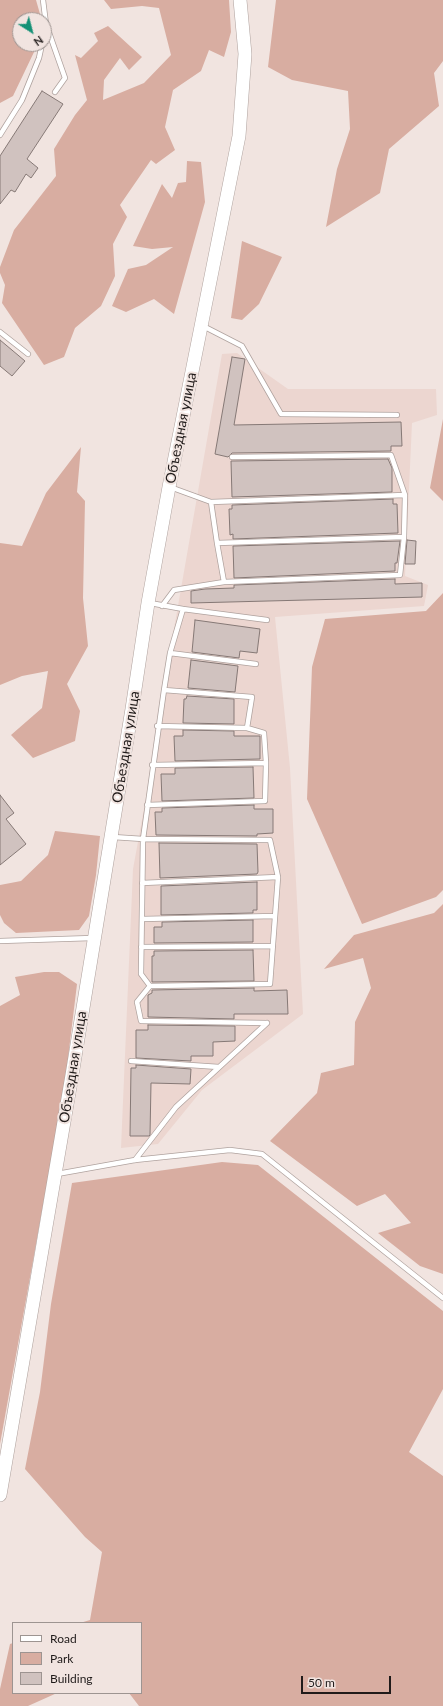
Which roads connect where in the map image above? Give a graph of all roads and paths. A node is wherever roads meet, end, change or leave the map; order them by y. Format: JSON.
{"nodes":[{"id":1,"x":43,"y":0,"type":"edge"},
{"id":2,"x":240,"y":0,"type":"edge"},
{"id":3,"x":44,"y":12,"type":"edge"},
{"id":4,"x":52,"y":41,"type":"edge"},
{"id":5,"x":40,"y":52,"type":"edge"},
{"id":6,"x":55,"y":92,"type":"dead end"},
{"id":7,"x":0,"y":135,"type":"edge"},
{"id":8,"x":201,"y":326,"type":"junction"},
{"id":9,"x":0,"y":332,"type":"edge"},
{"id":10,"x":28,"y":354,"type":"dead end"},
{"id":11,"x":397,"y":415,"type":"dead end"},
{"id":12,"x":232,"y":457,"type":"dead end"},
{"id":13,"x":169,"y":487,"type":"junction"},
{"id":14,"x":405,"y":494,"type":"junction"},
{"id":15,"x":211,"y":502,"type":"junction"},
{"id":16,"x":404,"y":537,"type":"junction"},
{"id":17,"x":217,"y":543,"type":"junction"},
{"id":18,"x":224,"y":582,"type":"junction"},
{"id":19,"x":148,"y":603,"type":"junction"},
{"id":20,"x":162,"y":606,"type":"junction"},
{"id":21,"x":183,"y":610,"type":"junction"},
{"id":22,"x":267,"y":620,"type":"dead end"},
{"id":23,"x":170,"y":653,"type":"junction"},
{"id":24,"x":256,"y":664,"type":"dead end"},
{"id":25,"x":164,"y":690,"type":"junction"},
{"id":26,"x":157,"y":726,"type":"junction"},
{"id":27,"x":247,"y":728,"type":"junction"},
{"id":28,"x":266,"y":763,"type":"junction"},
{"id":29,"x":152,"y":765,"type":"junction"},
{"id":30,"x":147,"y":805,"type":"junction"},
{"id":31,"x":111,"y":837,"type":"junction"},
{"id":32,"x":143,"y":839,"type":"junction"},
{"id":33,"x":278,"y":877,"type":"junction"},
{"id":34,"x":142,"y":883,"type":"junction"},
{"id":35,"x":275,"y":916,"type":"junction"},
{"id":36,"x":142,"y":919,"type":"junction"},
{"id":37,"x":94,"y":938,"type":"junction"},
{"id":38,"x":0,"y":941,"type":"edge"},
{"id":39,"x":273,"y":946,"type":"junction"},
{"id":40,"x":141,"y":947,"type":"junction"},
{"id":41,"x":150,"y":986,"type":"junction"},
{"id":42,"x":131,"y":1061,"type":"dead end"},
{"id":43,"x":220,"y":1067,"type":"junction"},
{"id":44,"x":135,"y":1160,"type":"junction"},
{"id":45,"x":55,"y":1175,"type":"junction"},
{"id":46,"x":443,"y":1298,"type":"edge"},
{"id":47,"x":0,"y":1495,"type":"edge"}],
"edges":[{"from":1,"to":3,"type":"lane"},
{"from":2,"to":8,"type":"main road","name":"Объездная улица"},
{"from":4,"to":6,"type":"lane"},
{"from":5,"to":7,"type":"lane"},
{"from":8,"to":11,"type":"lane"},
{"from":8,"to":13,"type":"main road","name":"Объездная улица"},
{"from":9,"to":10,"type":"lane"},
{"from":12,"to":14,"type":"lane"},
{"from":13,"to":15,"type":"lane"},
{"from":13,"to":19,"type":"main road","name":"Объездная улица"},
{"from":14,"to":15,"type":"lane"},
{"from":14,"to":16,"type":"lane"},
{"from":15,"to":17,"type":"lane"},
{"from":16,"to":17,"type":"lane"},
{"from":16,"to":18,"type":"lane"},
{"from":17,"to":18,"type":"lane"},
{"from":18,"to":20,"type":"lane"},
{"from":19,"to":20,"type":"lane"},
{"from":19,"to":31,"type":"main road","name":"Объездная улица"},
{"from":20,"to":21,"type":"lane"},
{"from":21,"to":22,"type":"lane"},
{"from":21,"to":23,"type":"lane"},
{"from":23,"to":24,"type":"lane"},
{"from":23,"to":25,"type":"lane"},
{"from":25,"to":26,"type":"lane"},
{"from":25,"to":27,"type":"lane"},
{"from":26,"to":27,"type":"lane"},
{"from":26,"to":29,"type":"lane"},
{"from":27,"to":28,"type":"lane"},
{"from":28,"to":29,"type":"lane"},
{"from":28,"to":30,"type":"lane"},
{"from":29,"to":30,"type":"lane"},
{"from":30,"to":32,"type":"lane"},
{"from":31,"to":32,"type":"lane"},
{"from":31,"to":37,"type":"main road","name":"Объездная улица"},
{"from":32,"to":33,"type":"lane"},
{"from":32,"to":34,"type":"lane"},
{"from":33,"to":34,"type":"lane"},
{"from":33,"to":35,"type":"lane"},
{"from":34,"to":36,"type":"lane"},
{"from":35,"to":36,"type":"lane"},
{"from":35,"to":39,"type":"lane"},
{"from":36,"to":40,"type":"lane"},
{"from":37,"to":38,"type":"lane"},
{"from":37,"to":45,"type":"main road","name":"Объездная улица"},
{"from":39,"to":40,"type":"lane"},
{"from":39,"to":41,"type":"lane"},
{"from":40,"to":41,"type":"lane"},
{"from":41,"to":43,"type":"lane"},
{"from":42,"to":43,"type":"lane"},
{"from":43,"to":44,"type":"lane"},
{"from":44,"to":45,"type":"lane"},
{"from":44,"to":46,"type":"lane"},
{"from":45,"to":47,"type":"main road","name":"Объездная улица"}]}
